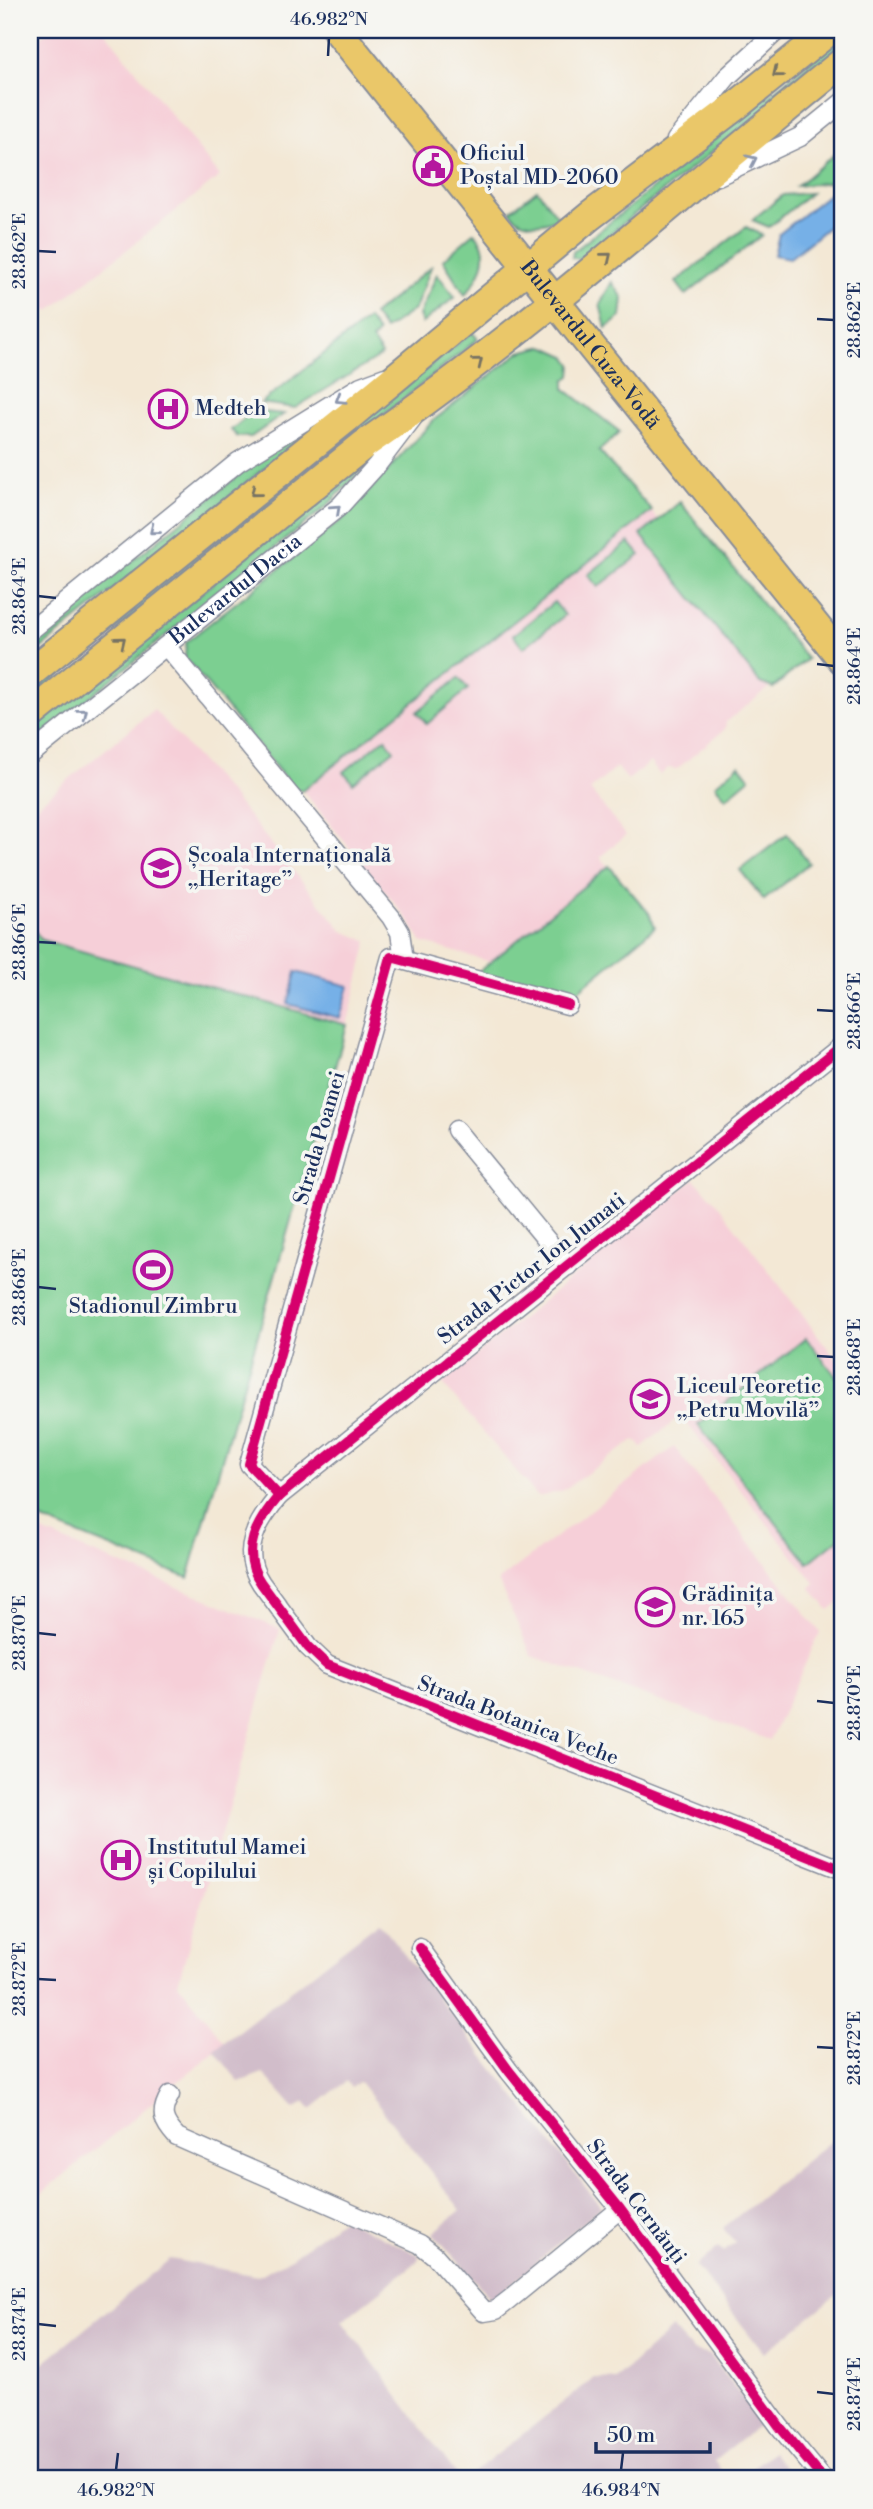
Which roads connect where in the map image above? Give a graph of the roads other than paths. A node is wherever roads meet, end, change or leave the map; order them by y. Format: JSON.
{"nodes":[{"id":1,"x":337,"y":30,"type":"edge"},
{"id":2,"x":778,"y":30,"type":"edge"},
{"id":3,"x":830,"y":30,"type":"edge"},
{"id":4,"x":843,"y":62,"type":"edge"},
{"id":5,"x":843,"y":102,"type":"edge"},
{"id":6,"x":658,"y":162,"type":"junction"},
{"id":7,"x":690,"y":189,"type":"junction"},
{"id":8,"x":527,"y":266,"type":"junction"},
{"id":9,"x":554,"y":299,"type":"junction"},
{"id":10,"x":401,"y":370,"type":"junction"},
{"id":11,"x":424,"y":404,"type":"junction"},
{"id":12,"x":30,"y":631,"type":"edge"},
{"id":13,"x":166,"y":646,"type":"junction"},
{"id":14,"x":843,"y":660,"type":"edge"},
{"id":15,"x":30,"y":673,"type":"edge"},
{"id":16,"x":30,"y":715,"type":"edge"},
{"id":17,"x":30,"y":755,"type":"edge"},
{"id":18,"x":404,"y":960,"type":"junction"},
{"id":19,"x":568,"y":1005,"type":"dead end"},
{"id":20,"x":843,"y":1045,"type":"edge"},
{"id":21,"x":456,"y":1130,"type":"dead end"},
{"id":22,"x":568,"y":1266,"type":"junction"},
{"id":23,"x":279,"y":1496,"type":"junction"},
{"id":24,"x":253,"y":1532,"type":"joint"},
{"id":25,"x":843,"y":1870,"type":"edge"},
{"id":26,"x":420,"y":1948,"type":"dead end"},
{"id":27,"x":170,"y":2095,"type":"dead end"},
{"id":28,"x":620,"y":2209,"type":"junction"},
{"id":29,"x":822,"y":2479,"type":"edge"}],
"edges":[{"from":1,"to":8,"type":"main road","name":"Bulevardul Cuza-Vodă"},
{"from":2,"to":6,"type":"street"},
{"from":3,"to":6,"type":"main road","one_way":true},
{"from":4,"to":7,"type":"main road","name":"Bulevardul Dacia"},
{"from":7,"to":5,"type":"street","name":"Bulevardul Dacia","one_way":true},
{"from":6,"to":8,"type":"main road"},
{"from":9,"to":7,"type":"main road","name":"Bulevardul Dacia","one_way":true},
{"from":8,"to":9,"type":"main road","name":"Bulevardul Cuza-Vodă"},
{"from":8,"to":10,"type":"main road"},
{"from":11,"to":9,"type":"main road","name":"Bulevardul Dacia","one_way":true},
{"from":9,"to":14,"type":"main road","name":"Bulevardul Cuza-Vodă"},
{"from":10,"to":12,"type":"street","one_way":true},
{"from":10,"to":15,"type":"main road","one_way":true},
{"from":13,"to":11,"type":"street","name":"Bulevardul Dacia","one_way":true},
{"from":16,"to":11,"type":"main road","name":"Bulevardul Dacia","one_way":true},
{"from":17,"to":13,"type":"street","name":"Bulevardul Dacia","one_way":true},
{"from":13,"to":18,"type":"street"},
{"from":18,"to":19,"type":"street"},
{"from":18,"to":23,"type":"street","name":"Strada Poamei"},
{"from":20,"to":22,"type":"street","name":"Strada Pictor Ion Jumati"},
{"from":21,"to":22,"type":"street"},
{"from":22,"to":23,"type":"street","name":"Strada Pictor Ion Jumati"},
{"from":23,"to":24,"type":"street","name":"Strada Pictor Ion Jumati"},
{"from":24,"to":25,"type":"street","name":"Strada Botanica Veche"},
{"from":26,"to":28,"type":"street","name":"Strada Cernăuți"},
{"from":27,"to":28,"type":"street","name":"Strada Cernăuți"},
{"from":28,"to":29,"type":"street","name":"Strada Cernăuți"}]}
